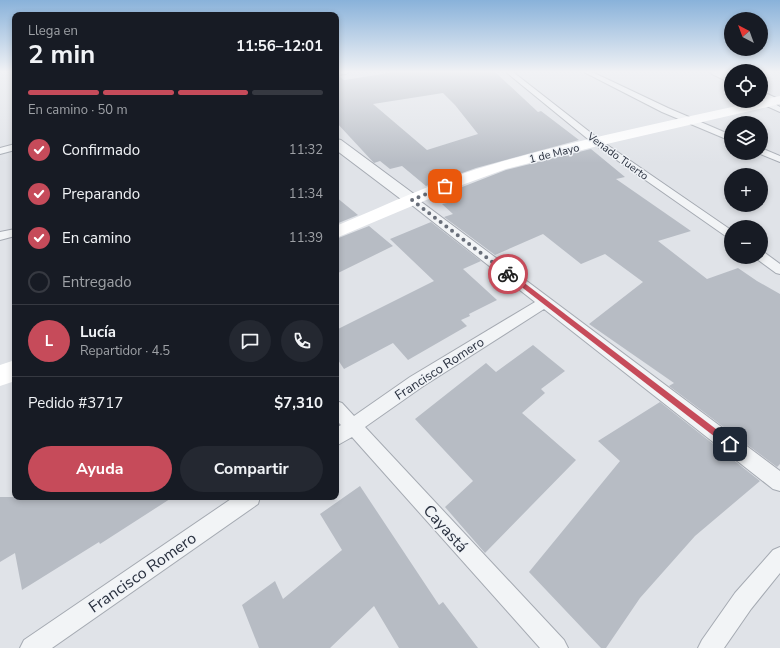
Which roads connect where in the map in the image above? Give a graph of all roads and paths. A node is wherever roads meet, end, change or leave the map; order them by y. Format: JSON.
{"nodes":[{"id":1,"x":547,"y":102,"type":"edge"},
{"id":2,"x":646,"y":102,"type":"edge"},
{"id":3,"x":770,"y":102,"type":"edge"},
{"id":4,"x":689,"y":121,"type":"junction"},
{"id":5,"x":724,"y":135,"type":"edge"},
{"id":6,"x":597,"y":142,"type":"junction"},
{"id":7,"x":339,"y":145,"type":"edge"},
{"id":8,"x":12,"y":148,"type":"edge"},
{"id":9,"x":0,"y":151,"type":"edge"},
{"id":10,"x":768,"y":154,"type":"edge"},
{"id":11,"x":780,"y":159,"type":"edge"},
{"id":12,"x":412,"y":200,"type":"junction"},
{"id":13,"x":724,"y":230,"type":"edge"},
{"id":14,"x":339,"y":232,"type":"edge"},
{"id":15,"x":12,"y":233,"type":"edge"},
{"id":16,"x":0,"y":236,"type":"edge"},
{"id":17,"x":768,"y":261,"type":"edge"},
{"id":18,"x":780,"y":270,"type":"edge"},
{"id":19,"x":545,"y":302,"type":"junction"},
{"id":20,"x":12,"y":371,"type":"edge"},
{"id":21,"x":0,"y":376,"type":"edge"},
{"id":22,"x":339,"y":411,"type":"edge"},
{"id":23,"x":353,"y":426,"type":"junction"},
{"id":24,"x":339,"y":436,"type":"edge"},
{"id":25,"x":780,"y":482,"type":"edge"},
{"id":26,"x":247,"y":500,"type":"edge"},
{"id":27,"x":780,"y":557,"type":"edge"},
{"id":28,"x":32,"y":648,"type":"edge"},
{"id":29,"x":556,"y":648,"type":"edge"},
{"id":30,"x":710,"y":648,"type":"edge"}],
"edges":[{"from":1,"to":6,"type":"lane","name":"Venado Tuerto"},
{"from":2,"to":4,"type":"lane"},
{"from":3,"to":4,"type":"street","name":"1 de Mayo"},
{"from":4,"to":5,"type":"lane"},
{"from":4,"to":6,"type":"street","name":"1 de Mayo"},
{"from":6,"to":12,"type":"street","name":"1 de Mayo"},
{"from":6,"to":13,"type":"lane","name":"Venado Tuerto"},
{"from":7,"to":12,"type":"street"},
{"from":8,"to":9,"type":"lane"},
{"from":10,"to":11,"type":"lane"},
{"from":12,"to":14,"type":"street","name":"1 de Mayo"},
{"from":12,"to":19,"type":"lane"},
{"from":15,"to":16,"type":"lane"},
{"from":17,"to":18,"type":"lane"},
{"from":19,"to":23,"type":"lane","name":"Francisco Romero"},
{"from":19,"to":25,"type":"lane"},
{"from":20,"to":21,"type":"street"},
{"from":22,"to":23,"type":"lane","name":"Cayastá"},
{"from":23,"to":24,"type":"lane","name":"Francisco Romero"},
{"from":23,"to":29,"type":"lane","name":"Cayastá"},
{"from":26,"to":28,"type":"lane","name":"Francisco Romero"},
{"from":27,"to":30,"type":"lane"}]}
